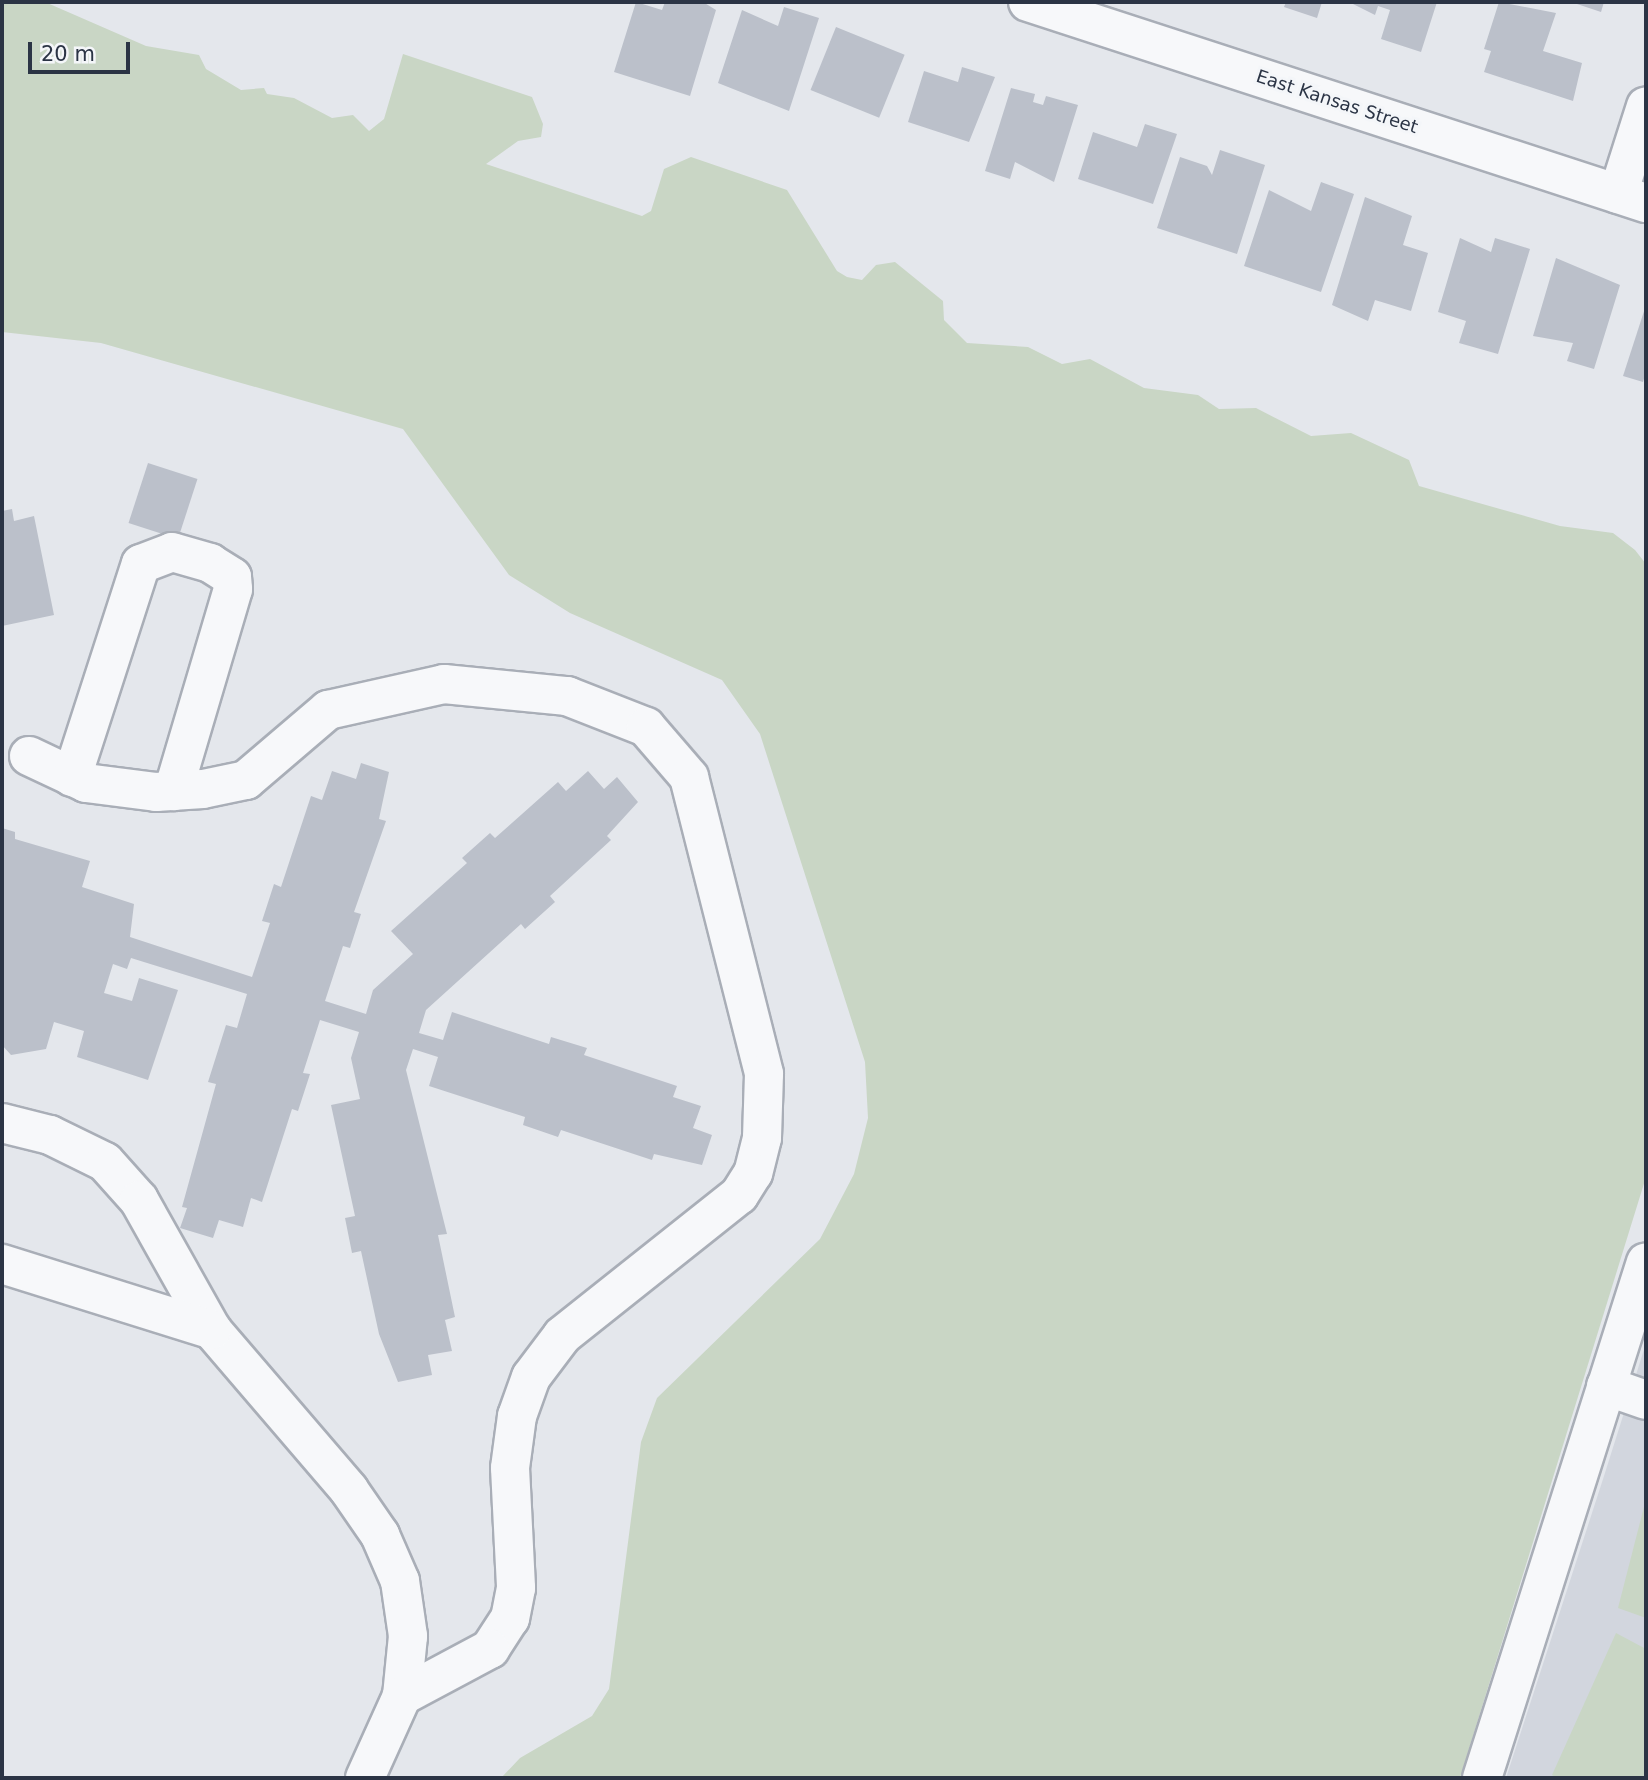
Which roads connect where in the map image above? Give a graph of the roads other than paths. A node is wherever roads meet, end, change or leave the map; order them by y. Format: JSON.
{"nodes":[{"id":1,"x":1028,"y":2,"type":"edge"},
{"id":2,"x":1646,"y":106,"type":"edge"},
{"id":3,"x":1632,"y":198,"type":"edge"},
{"id":4,"x":29,"y":756,"type":"dead end"},
{"id":5,"x":72,"y":777,"type":"junction"},
{"id":6,"x":173,"y":791,"type":"junction"},
{"id":7,"x":2,"y":1123,"type":"edge"},
{"id":8,"x":1646,"y":1262,"type":"edge"},
{"id":9,"x":2,"y":1264,"type":"edge"},
{"id":10,"x":212,"y":1330,"type":"junction"},
{"id":11,"x":1606,"y":1386,"type":"junction"},
{"id":12,"x":1646,"y":1400,"type":"edge"},
{"id":13,"x":402,"y":1696,"type":"junction"},
{"id":14,"x":365,"y":1778,"type":"edge"},
{"id":15,"x":1482,"y":1778,"type":"edge"}],
"edges":[{"from":1,"to":3,"type":"street","name":"East Kansas Street"},
{"from":2,"to":3,"type":"street"},
{"from":4,"to":5,"type":"street"},
{"from":5,"to":6,"type":"street"},
{"from":5,"to":6,"type":"street"},
{"from":6,"to":13,"type":"street"},
{"from":7,"to":10,"type":"street"},
{"from":8,"to":11,"type":"street"},
{"from":9,"to":10,"type":"street"},
{"from":10,"to":13,"type":"street"},
{"from":11,"to":12,"type":"street"},
{"from":11,"to":15,"type":"street"},
{"from":13,"to":14,"type":"street"}]}
